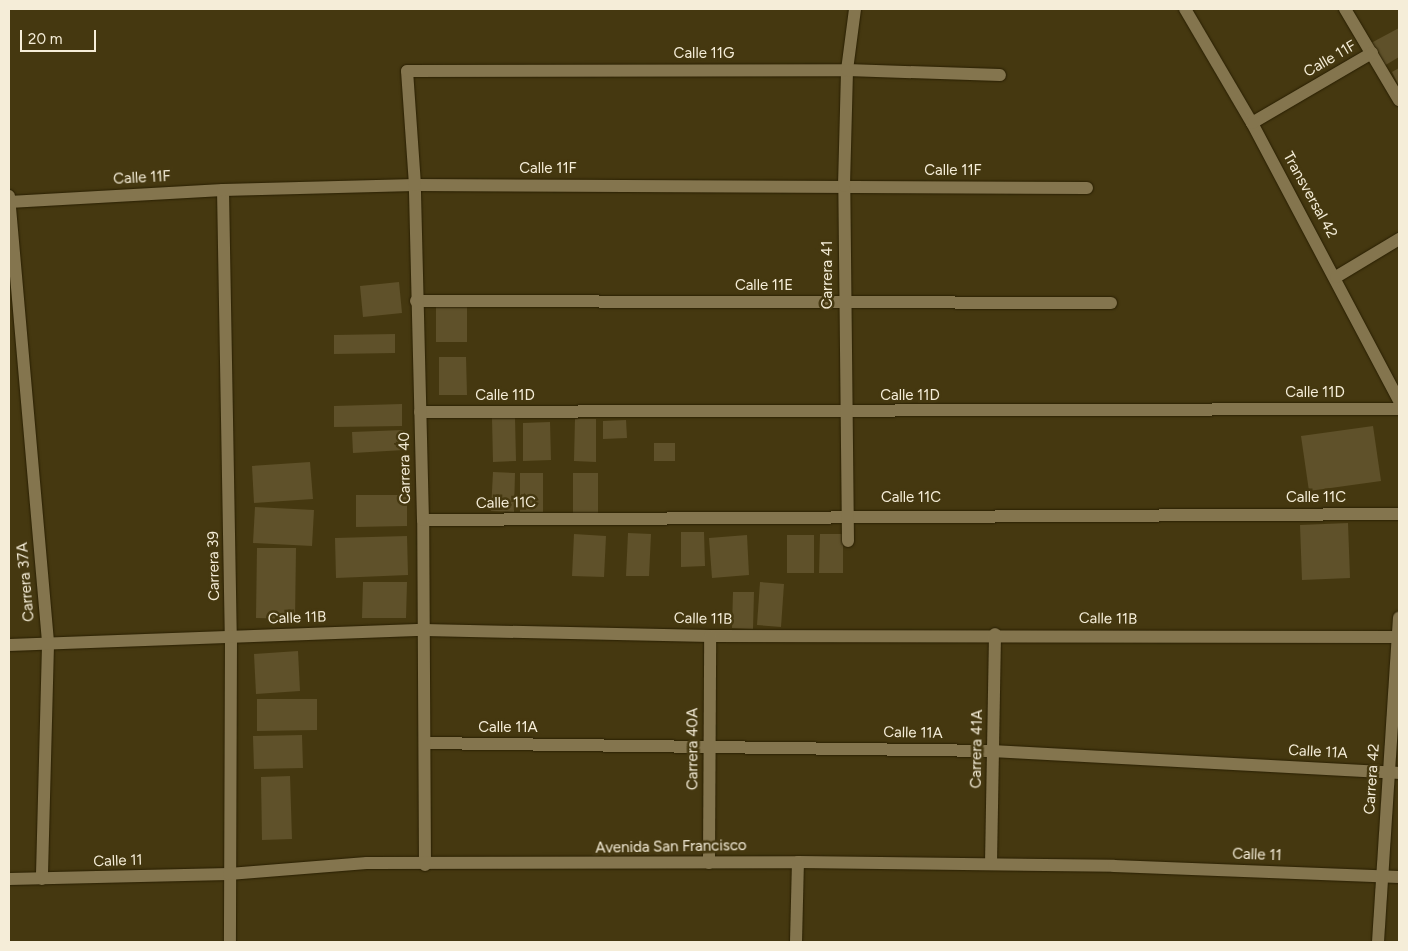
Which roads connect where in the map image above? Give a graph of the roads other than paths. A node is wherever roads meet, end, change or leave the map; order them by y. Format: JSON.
{"nodes":[{"id":1,"x":855,"y":9,"type":"edge"},
{"id":2,"x":1184,"y":9,"type":"edge"},
{"id":3,"x":1345,"y":9,"type":"edge"},
{"id":4,"x":1372,"y":53,"type":"junction"},
{"id":5,"x":407,"y":70,"type":"joint"},
{"id":6,"x":847,"y":70,"type":"junction"},
{"id":7,"x":1000,"y":75,"type":"dead end"},
{"id":8,"x":1399,"y":100,"type":"edge"},
{"id":9,"x":1252,"y":123,"type":"junction"},
{"id":10,"x":415,"y":185,"type":"junction"},
{"id":11,"x":844,"y":186,"type":"junction"},
{"id":12,"x":1087,"y":188,"type":"dead end"},
{"id":13,"x":223,"y":190,"type":"junction"},
{"id":14,"x":9,"y":194,"type":"edge"},
{"id":15,"x":9,"y":202,"type":"edge"},
{"id":16,"x":1399,"y":239,"type":"edge"},
{"id":17,"x":1336,"y":277,"type":"junction"},
{"id":18,"x":416,"y":301,"type":"junction"},
{"id":19,"x":845,"y":303,"type":"junction"},
{"id":20,"x":1110,"y":303,"type":"dead end"},
{"id":21,"x":1399,"y":401,"type":"edge"},
{"id":22,"x":1399,"y":409,"type":"edge"},
{"id":23,"x":420,"y":412,"type":"junction"},
{"id":24,"x":844,"y":413,"type":"junction"},
{"id":25,"x":1399,"y":514,"type":"edge"},
{"id":26,"x":847,"y":515,"type":"junction"},
{"id":27,"x":423,"y":520,"type":"junction"},
{"id":28,"x":848,"y":541,"type":"dead end"},
{"id":29,"x":1399,"y":618,"type":"edge"},
{"id":30,"x":424,"y":630,"type":"junction"},
{"id":31,"x":995,"y":634,"type":"junction"},
{"id":32,"x":231,"y":636,"type":"junction"},
{"id":33,"x":710,"y":636,"type":"junction"},
{"id":34,"x":1397,"y":638,"type":"junction"},
{"id":35,"x":9,"y":645,"type":"edge"},
{"id":36,"x":48,"y":645,"type":"junction"},
{"id":37,"x":1398,"y":666,"type":"edge"},
{"id":38,"x":426,"y":743,"type":"junction"},
{"id":39,"x":708,"y":745,"type":"junction"},
{"id":40,"x":992,"y":751,"type":"junction"},
{"id":41,"x":1394,"y":772,"type":"edge"},
{"id":42,"x":710,"y":862,"type":"junction"},
{"id":43,"x":798,"y":862,"type":"junction"},
{"id":44,"x":991,"y":864,"type":"junction"},
{"id":45,"x":425,"y":865,"type":"junction"},
{"id":46,"x":1114,"y":866,"type":"joint"},
{"id":47,"x":229,"y":874,"type":"junction"},
{"id":48,"x":1383,"y":876,"type":"junction"},
{"id":49,"x":1399,"y":878,"type":"edge"},
{"id":50,"x":9,"y":879,"type":"edge"},
{"id":51,"x":42,"y":879,"type":"junction"},
{"id":52,"x":230,"y":942,"type":"edge"},
{"id":53,"x":796,"y":942,"type":"edge"},
{"id":54,"x":1378,"y":942,"type":"edge"}],
"edges":[{"from":1,"to":6,"type":"street","name":"Carrera 41"},
{"from":2,"to":9,"type":"street","name":"Transversal 42"},
{"from":3,"to":4,"type":"street"},
{"from":4,"to":8,"type":"street"},
{"from":4,"to":9,"type":"street","name":"Calle 11F"},
{"from":5,"to":6,"type":"street","name":"Calle 11G"},
{"from":5,"to":10,"type":"street","name":"Carrera 40"},
{"from":6,"to":7,"type":"street","name":"Calle 11G"},
{"from":6,"to":11,"type":"street","name":"Carrera 41"},
{"from":9,"to":17,"type":"street","name":"Transversal 42"},
{"from":10,"to":11,"type":"street","name":"Calle 11F"},
{"from":10,"to":13,"type":"street","name":"Calle 11F"},
{"from":10,"to":18,"type":"street","name":"Carrera 40"},
{"from":11,"to":12,"type":"street","name":"Calle 11F"},
{"from":11,"to":19,"type":"street","name":"Carrera 41"},
{"from":13,"to":15,"type":"street","name":"Calle 11F"},
{"from":13,"to":32,"type":"street","name":"Carrera 39"},
{"from":14,"to":15,"type":"street","name":"Carrera 37A"},
{"from":15,"to":36,"type":"street","name":"Carrera 37A"},
{"from":16,"to":17,"type":"street"},
{"from":17,"to":21,"type":"street","name":"Transversal 42"},
{"from":18,"to":19,"type":"street","name":"Calle 11E"},
{"from":18,"to":23,"type":"street","name":"Carrera 40"},
{"from":19,"to":20,"type":"street","name":"Calle 11E"},
{"from":19,"to":24,"type":"street","name":"Carrera 41"},
{"from":22,"to":24,"type":"street","name":"Calle 11D"},
{"from":23,"to":24,"type":"street","name":"Calle 11D"},
{"from":23,"to":27,"type":"street","name":"Carrera 40"},
{"from":24,"to":26,"type":"street","name":"Carrera 41"},
{"from":25,"to":26,"type":"street","name":"Calle 11C"},
{"from":26,"to":27,"type":"street","name":"Calle 11C"},
{"from":26,"to":28,"type":"street","name":"Carrera 41"},
{"from":27,"to":30,"type":"street","name":"Carrera 40"},
{"from":29,"to":34,"type":"street","name":"Carrera 42"},
{"from":30,"to":32,"type":"street","name":"Calle 11B"},
{"from":30,"to":33,"type":"street","name":"Calle 11B"},
{"from":30,"to":38,"type":"street","name":"Carrera 40"},
{"from":31,"to":33,"type":"street","name":"Calle 11B"},
{"from":31,"to":34,"type":"street","name":"Calle 11B"},
{"from":31,"to":40,"type":"street","name":"Carrera 41A"},
{"from":32,"to":36,"type":"street","name":"Calle 11B"},
{"from":32,"to":47,"type":"street","name":"Carrera 39"},
{"from":33,"to":39,"type":"street","name":"Carrera 40A"},
{"from":34,"to":37,"type":"street","name":"Carrera 42"},
{"from":35,"to":36,"type":"street","name":"Calle 11B"},
{"from":36,"to":51,"type":"street","name":"Carrera 37A"},
{"from":37,"to":41,"type":"street","name":"Carrera 42"},
{"from":38,"to":39,"type":"street","name":"Calle 11A"},
{"from":38,"to":45,"type":"street","name":"Carrera 40"},
{"from":39,"to":40,"type":"street","name":"Calle 11A"},
{"from":39,"to":42,"type":"street","name":"Carrera 40A"},
{"from":40,"to":41,"type":"street","name":"Calle 11A"},
{"from":40,"to":44,"type":"street","name":"Carrera 41A"},
{"from":41,"to":48,"type":"street","name":"Carrera 42"},
{"from":42,"to":43,"type":"street","name":"Avenida San Francisco"},
{"from":42,"to":45,"type":"street","name":"Avenida San Francisco"},
{"from":43,"to":44,"type":"street","name":"Avenida San Francisco"},
{"from":43,"to":53,"type":"street"},
{"from":44,"to":46,"type":"street","name":"Avenida San Francisco"},
{"from":45,"to":47,"type":"street","name":"Avenida San Francisco"},
{"from":46,"to":48,"type":"street","name":"Calle 11"},
{"from":47,"to":51,"type":"street","name":"Calle 11"},
{"from":47,"to":52,"type":"street","name":"Carrera 39"},
{"from":48,"to":49,"type":"street","name":"Calle 11"},
{"from":48,"to":54,"type":"street","name":"Carrera 42"},
{"from":50,"to":51,"type":"street","name":"Calle 11"}]}
